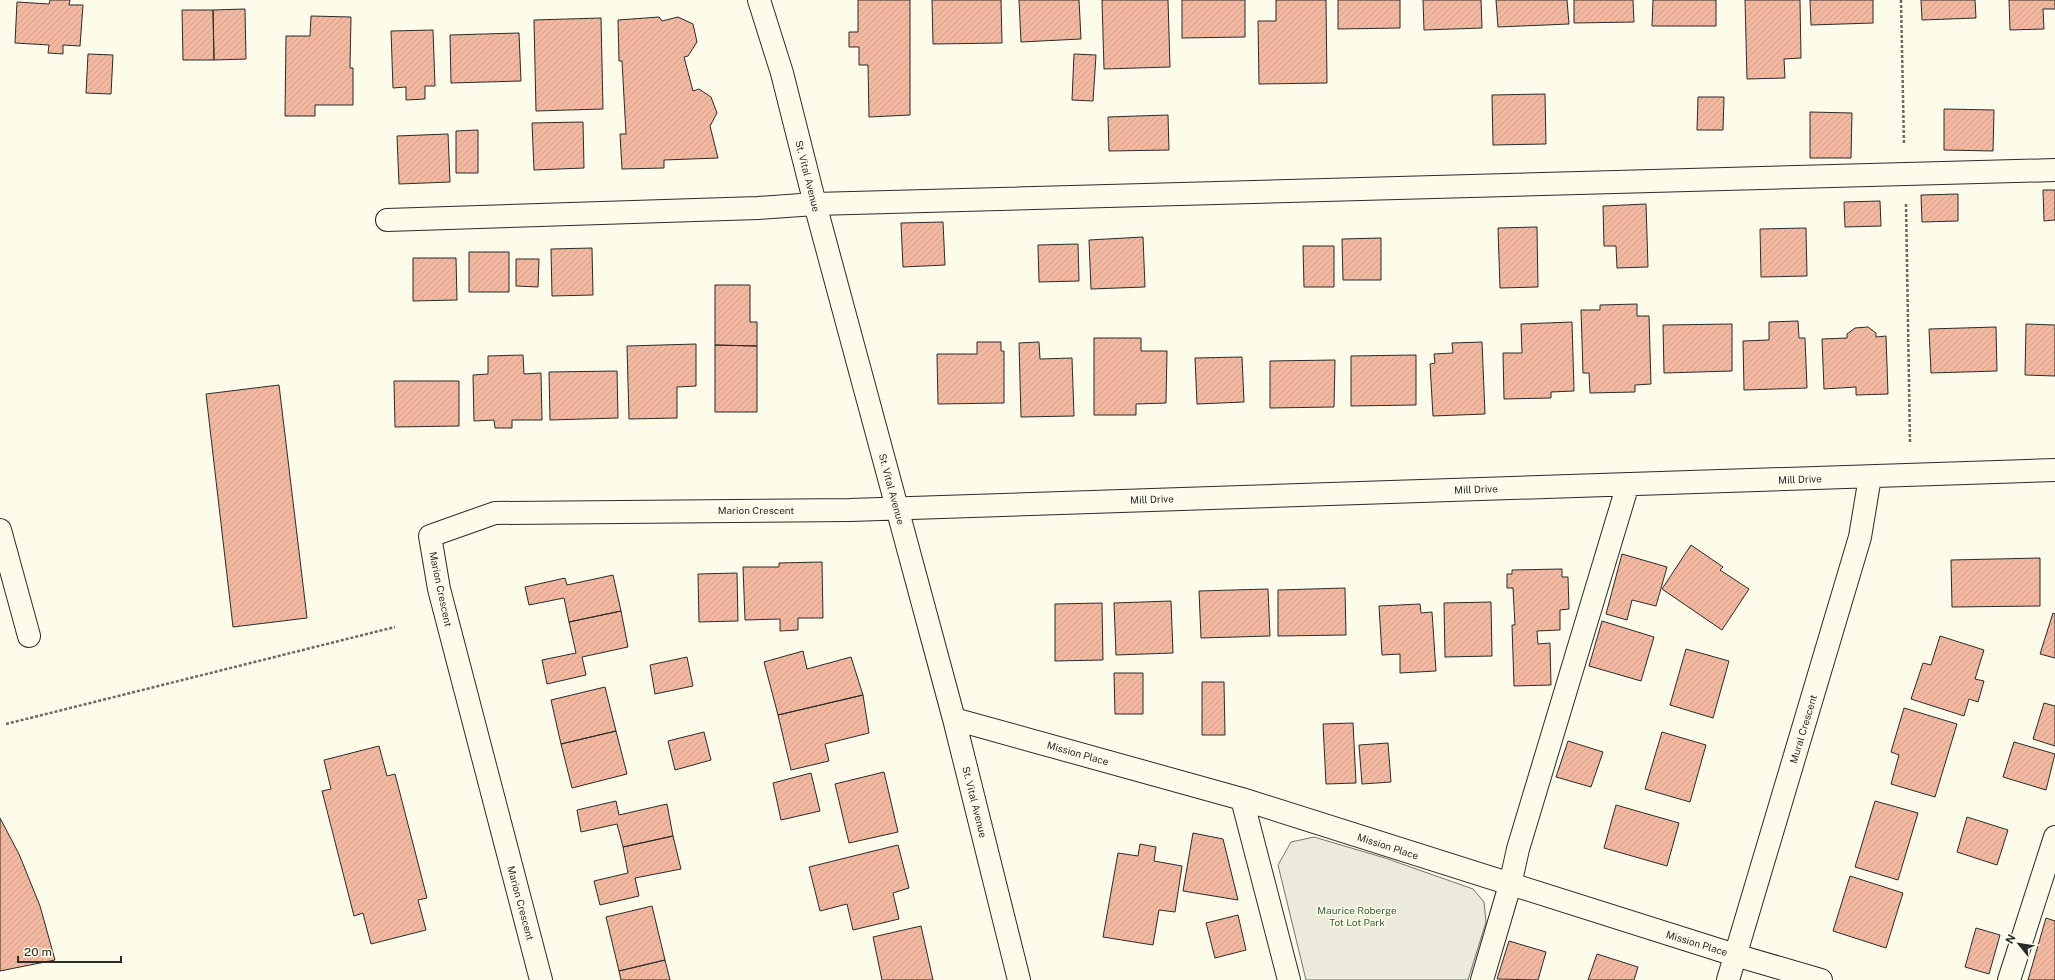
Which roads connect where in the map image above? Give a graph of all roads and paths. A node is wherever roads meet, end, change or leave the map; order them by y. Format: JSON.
{"nodes":[{"id":1,"x":759,"y":0,"type":"edge"},
{"id":2,"x":1901,"y":0,"type":"edge"},
{"id":3,"x":2055,"y":170,"type":"edge"},
{"id":4,"x":1904,"y":174,"type":"junction"},
{"id":5,"x":815,"y":204,"type":"junction"},
{"id":6,"x":387,"y":220,"type":"dead end"},
{"id":7,"x":1910,"y":443,"type":"dead end"},
{"id":8,"x":2055,"y":470,"type":"edge"},
{"id":9,"x":1870,"y":477,"type":"junction"},
{"id":10,"x":1628,"y":484,"type":"junction"},
{"id":11,"x":896,"y":508,"type":"junction"},
{"id":12,"x":0,"y":530,"type":"edge"},
{"id":13,"x":395,"y":627,"type":"dead end"},
{"id":14,"x":28,"y":636,"type":"dead end"},
{"id":15,"x":954,"y":719,"type":"junction"},
{"id":16,"x":6,"y":724,"type":"dead end"},
{"id":17,"x":1242,"y":800,"type":"junction"},
{"id":18,"x":2055,"y":837,"type":"edge"},
{"id":19,"x":1510,"y":885,"type":"junction"},
{"id":20,"x":1735,"y":955,"type":"junction"},
{"id":21,"x":541,"y":980,"type":"edge"},
{"id":22,"x":1019,"y":980,"type":"edge"},
{"id":23,"x":1288,"y":980,"type":"edge"},
{"id":24,"x":1482,"y":980,"type":"edge"},
{"id":25,"x":1728,"y":980,"type":"edge"},
{"id":26,"x":1821,"y":980,"type":"edge"},
{"id":27,"x":2009,"y":980,"type":"edge"}],
"edges":[{"from":1,"to":5,"type":"street","name":"St. Vital Avenue"},
{"from":2,"to":4,"type":"path"},
{"from":3,"to":4,"type":"street"},
{"from":4,"to":5,"type":"street"},
{"from":4,"to":7,"type":"path"},
{"from":5,"to":6,"type":"street"},
{"from":5,"to":11,"type":"street","name":"St. Vital Avenue"},
{"from":8,"to":9,"type":"street","name":"Mill Drive"},
{"from":9,"to":10,"type":"street","name":"Mill Drive"},
{"from":9,"to":20,"type":"street","name":"Mural Crescent"},
{"from":10,"to":11,"type":"street","name":"Mill Drive"},
{"from":10,"to":19,"type":"street"},
{"from":11,"to":15,"type":"street","name":"St. Vital Avenue"},
{"from":11,"to":21,"type":"street","name":"Marion Crescent"},
{"from":12,"to":14,"type":"street"},
{"from":13,"to":16,"type":"path"},
{"from":15,"to":17,"type":"street","name":"Mission Place"},
{"from":15,"to":22,"type":"street","name":"St. Vital Avenue"},
{"from":17,"to":19,"type":"street","name":"Mission Place"},
{"from":17,"to":23,"type":"street"},
{"from":18,"to":27,"type":"street"},
{"from":19,"to":20,"type":"street","name":"Mission Place"},
{"from":19,"to":24,"type":"street"},
{"from":20,"to":25,"type":"street","name":"Mural Crescent"},
{"from":20,"to":26,"type":"street","name":"Mission Place"}]}
